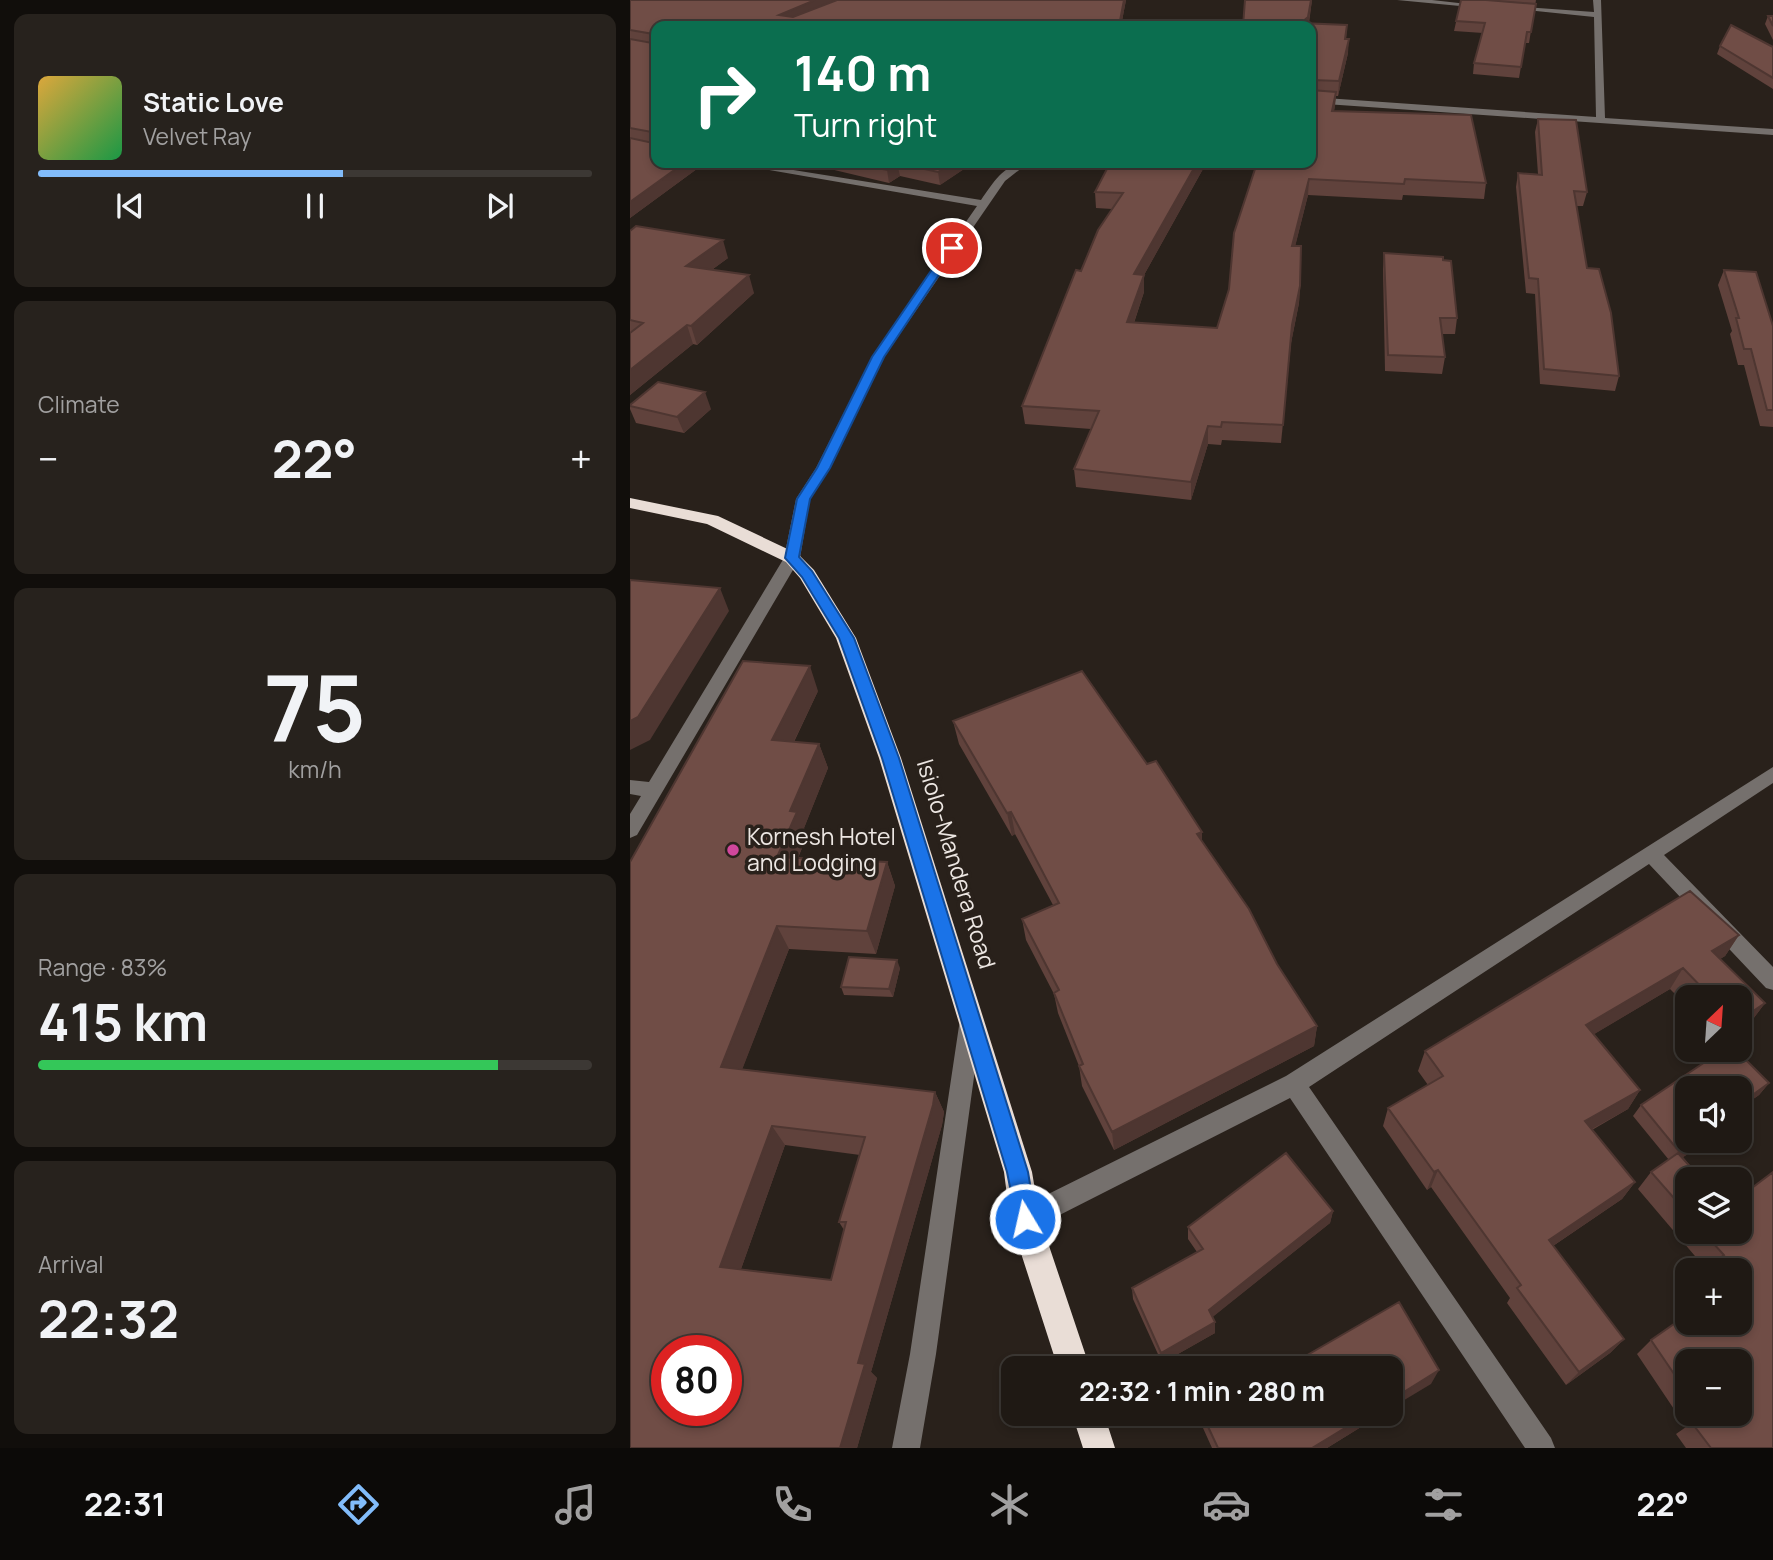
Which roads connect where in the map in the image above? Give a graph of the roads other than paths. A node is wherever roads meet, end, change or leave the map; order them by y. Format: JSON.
{"nodes":[{"id":1,"x":1401,"y":0,"type":"edge"},
{"id":2,"x":1597,"y":0,"type":"edge"},
{"id":3,"x":1484,"y":6,"type":"edge"},
{"id":4,"x":1498,"y":7,"type":"edge"},
{"id":5,"x":1596,"y":15,"type":"junction"},
{"id":6,"x":1316,"y":100,"type":"edge"},
{"id":7,"x":1601,"y":121,"type":"junction"},
{"id":8,"x":1773,"y":132,"type":"edge"},
{"id":9,"x":764,"y":168,"type":"edge"},
{"id":10,"x":1016,"y":168,"type":"edge"},
{"id":11,"x":985,"y":204,"type":"junction"},
{"id":12,"x":630,"y":503,"type":"edge"},
{"id":13,"x":792,"y":558,"type":"junction"},
{"id":14,"x":1773,"y":774,"type":"edge"},
{"id":15,"x":630,"y":788,"type":"edge"},
{"id":16,"x":653,"y":790,"type":"junction"},
{"id":17,"x":630,"y":830,"type":"edge"},
{"id":18,"x":1650,"y":853,"type":"junction"},
{"id":19,"x":1773,"y":981,"type":"edge"},
{"id":20,"x":971,"y":1020,"type":"junction"},
{"id":21,"x":1294,"y":1084,"type":"junction"},
{"id":22,"x":1025,"y":1219,"type":"junction"},
{"id":23,"x":1070,"y":1356,"type":"edge"},
{"id":24,"x":1092,"y":1426,"type":"edge"},
{"id":25,"x":906,"y":1448,"type":"edge"},
{"id":26,"x":1099,"y":1448,"type":"edge"},
{"id":27,"x":1541,"y":1448,"type":"edge"}],
"edges":[{"from":1,"to":3,"type":"street"},
{"from":2,"to":5,"type":"street"},
{"from":4,"to":5,"type":"street"},
{"from":5,"to":7,"type":"street"},
{"from":6,"to":7,"type":"street"},
{"from":7,"to":8,"type":"street"},
{"from":9,"to":11,"type":"street"},
{"from":10,"to":11,"type":"street"},
{"from":11,"to":13,"type":"street"},
{"from":12,"to":13,"type":"highway","name":"Isiolo-Mandera Road"},
{"from":13,"to":16,"type":"street"},
{"from":13,"to":20,"type":"highway","name":"Isiolo-Mandera Road"},
{"from":14,"to":18,"type":"street"},
{"from":15,"to":16,"type":"street"},
{"from":16,"to":17,"type":"street"},
{"from":18,"to":19,"type":"street"},
{"from":18,"to":21,"type":"street"},
{"from":20,"to":22,"type":"highway","name":"Isiolo-Mandera Road"},
{"from":20,"to":25,"type":"street"},
{"from":21,"to":22,"type":"street"},
{"from":21,"to":27,"type":"street"},
{"from":22,"to":23,"type":"highway","name":"Isiolo-Mandera Road"},
{"from":24,"to":26,"type":"highway"}]}
